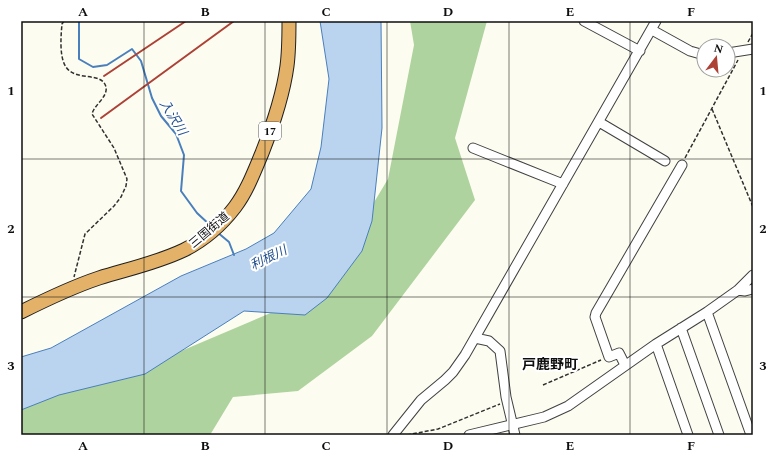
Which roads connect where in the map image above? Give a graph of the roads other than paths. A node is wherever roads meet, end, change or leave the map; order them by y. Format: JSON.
{"nodes":[{"id":1,"x":289,"y":21,"type":"edge"},
{"id":2,"x":584,"y":21,"type":"edge"},
{"id":3,"x":656,"y":21,"type":"edge"},
{"id":4,"x":652,"y":30,"type":"junction"},
{"id":5,"x":753,"y":48,"type":"edge"},
{"id":6,"x":640,"y":51,"type":"junction"},
{"id":7,"x":736,"y":52,"type":"edge"},
{"id":8,"x":696,"y":53,"type":"edge"},
{"id":9,"x":598,"y":122,"type":"junction"},
{"id":10,"x":473,"y":148,"type":"dead end"},
{"id":11,"x":665,"y":161,"type":"dead end"},
{"id":12,"x":682,"y":165,"type":"road end"},
{"id":13,"x":563,"y":184,"type":"junction"},
{"id":14,"x":753,"y":275,"type":"edge"},
{"id":15,"x":753,"y":289,"type":"edge"},
{"id":16,"x":738,"y":290,"type":"junction"},
{"id":17,"x":21,"y":312,"type":"edge"},
{"id":18,"x":707,"y":312,"type":"junction"},
{"id":19,"x":681,"y":328,"type":"junction"},
{"id":20,"x":475,"y":338,"type":"junction"},
{"id":21,"x":656,"y":344,"type":"junction"},
{"id":22,"x":625,"y":365,"type":"junction"},
{"id":23,"x":513,"y":424,"type":"junction"},
{"id":24,"x":393,"y":435,"type":"edge"},
{"id":25,"x":469,"y":435,"type":"edge"},
{"id":26,"x":515,"y":435,"type":"edge"},
{"id":27,"x":688,"y":435,"type":"edge"},
{"id":28,"x":719,"y":435,"type":"edge"},
{"id":29,"x":751,"y":435,"type":"edge"}],
"edges":[{"from":1,"to":17,"type":"highway","name":"三国街道","number":"17"},
{"from":2,"to":6,"type":"street"},
{"from":3,"to":4,"type":"street"},
{"from":4,"to":6,"type":"street"},
{"from":4,"to":8,"type":"street"},
{"from":5,"to":7,"type":"street"},
{"from":6,"to":9,"type":"street"},
{"from":9,"to":11,"type":"street"},
{"from":9,"to":13,"type":"street"},
{"from":10,"to":13,"type":"street"},
{"from":12,"to":22,"type":"street"},
{"from":13,"to":20,"type":"street"},
{"from":14,"to":16,"type":"street"},
{"from":15,"to":16,"type":"street"},
{"from":16,"to":18,"type":"street"},
{"from":18,"to":19,"type":"street"},
{"from":18,"to":29,"type":"street"},
{"from":19,"to":21,"type":"street"},
{"from":19,"to":28,"type":"street"},
{"from":20,"to":23,"type":"street"},
{"from":20,"to":24,"type":"street"},
{"from":21,"to":22,"type":"street"},
{"from":21,"to":27,"type":"street"},
{"from":22,"to":23,"type":"street"},
{"from":23,"to":25,"type":"street"},
{"from":23,"to":26,"type":"street"}]}
